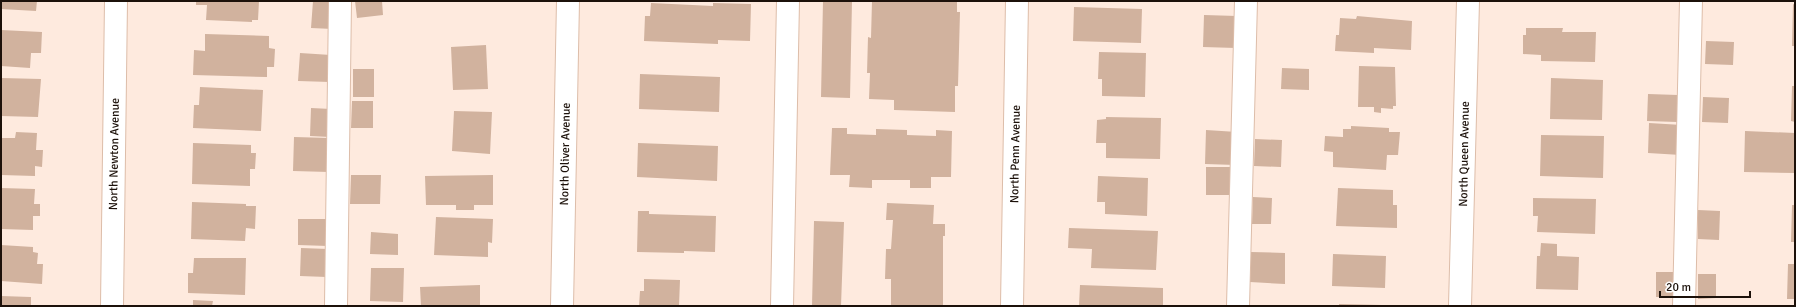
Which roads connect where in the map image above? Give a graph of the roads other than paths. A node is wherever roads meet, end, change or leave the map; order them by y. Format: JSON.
{"nodes":[{"id":1,"x":116,"y":1,"type":"edge"},
{"id":2,"x":340,"y":1,"type":"edge"},
{"id":3,"x":568,"y":1,"type":"edge"},
{"id":4,"x":788,"y":1,"type":"edge"},
{"id":5,"x":1018,"y":1,"type":"edge"},
{"id":6,"x":1246,"y":1,"type":"edge"},
{"id":7,"x":1468,"y":1,"type":"edge"},
{"id":8,"x":1691,"y":1,"type":"edge"},
{"id":9,"x":112,"y":306,"type":"edge"},
{"id":10,"x":336,"y":306,"type":"edge"},
{"id":11,"x":562,"y":306,"type":"edge"},
{"id":12,"x":782,"y":306,"type":"edge"},
{"id":13,"x":1012,"y":306,"type":"edge"},
{"id":14,"x":1238,"y":306,"type":"edge"},
{"id":15,"x":1460,"y":306,"type":"edge"},
{"id":16,"x":1684,"y":306,"type":"edge"}],
"edges":[{"from":1,"to":9,"type":"street","name":"North Newton Avenue"},
{"from":2,"to":10,"type":"street"},
{"from":3,"to":11,"type":"street","name":"North Oliver Avenue"},
{"from":4,"to":12,"type":"street"},
{"from":5,"to":13,"type":"street","name":"North Penn Avenue"},
{"from":6,"to":14,"type":"street"},
{"from":7,"to":15,"type":"street","name":"North Queen Avenue"},
{"from":8,"to":16,"type":"street"}]}
